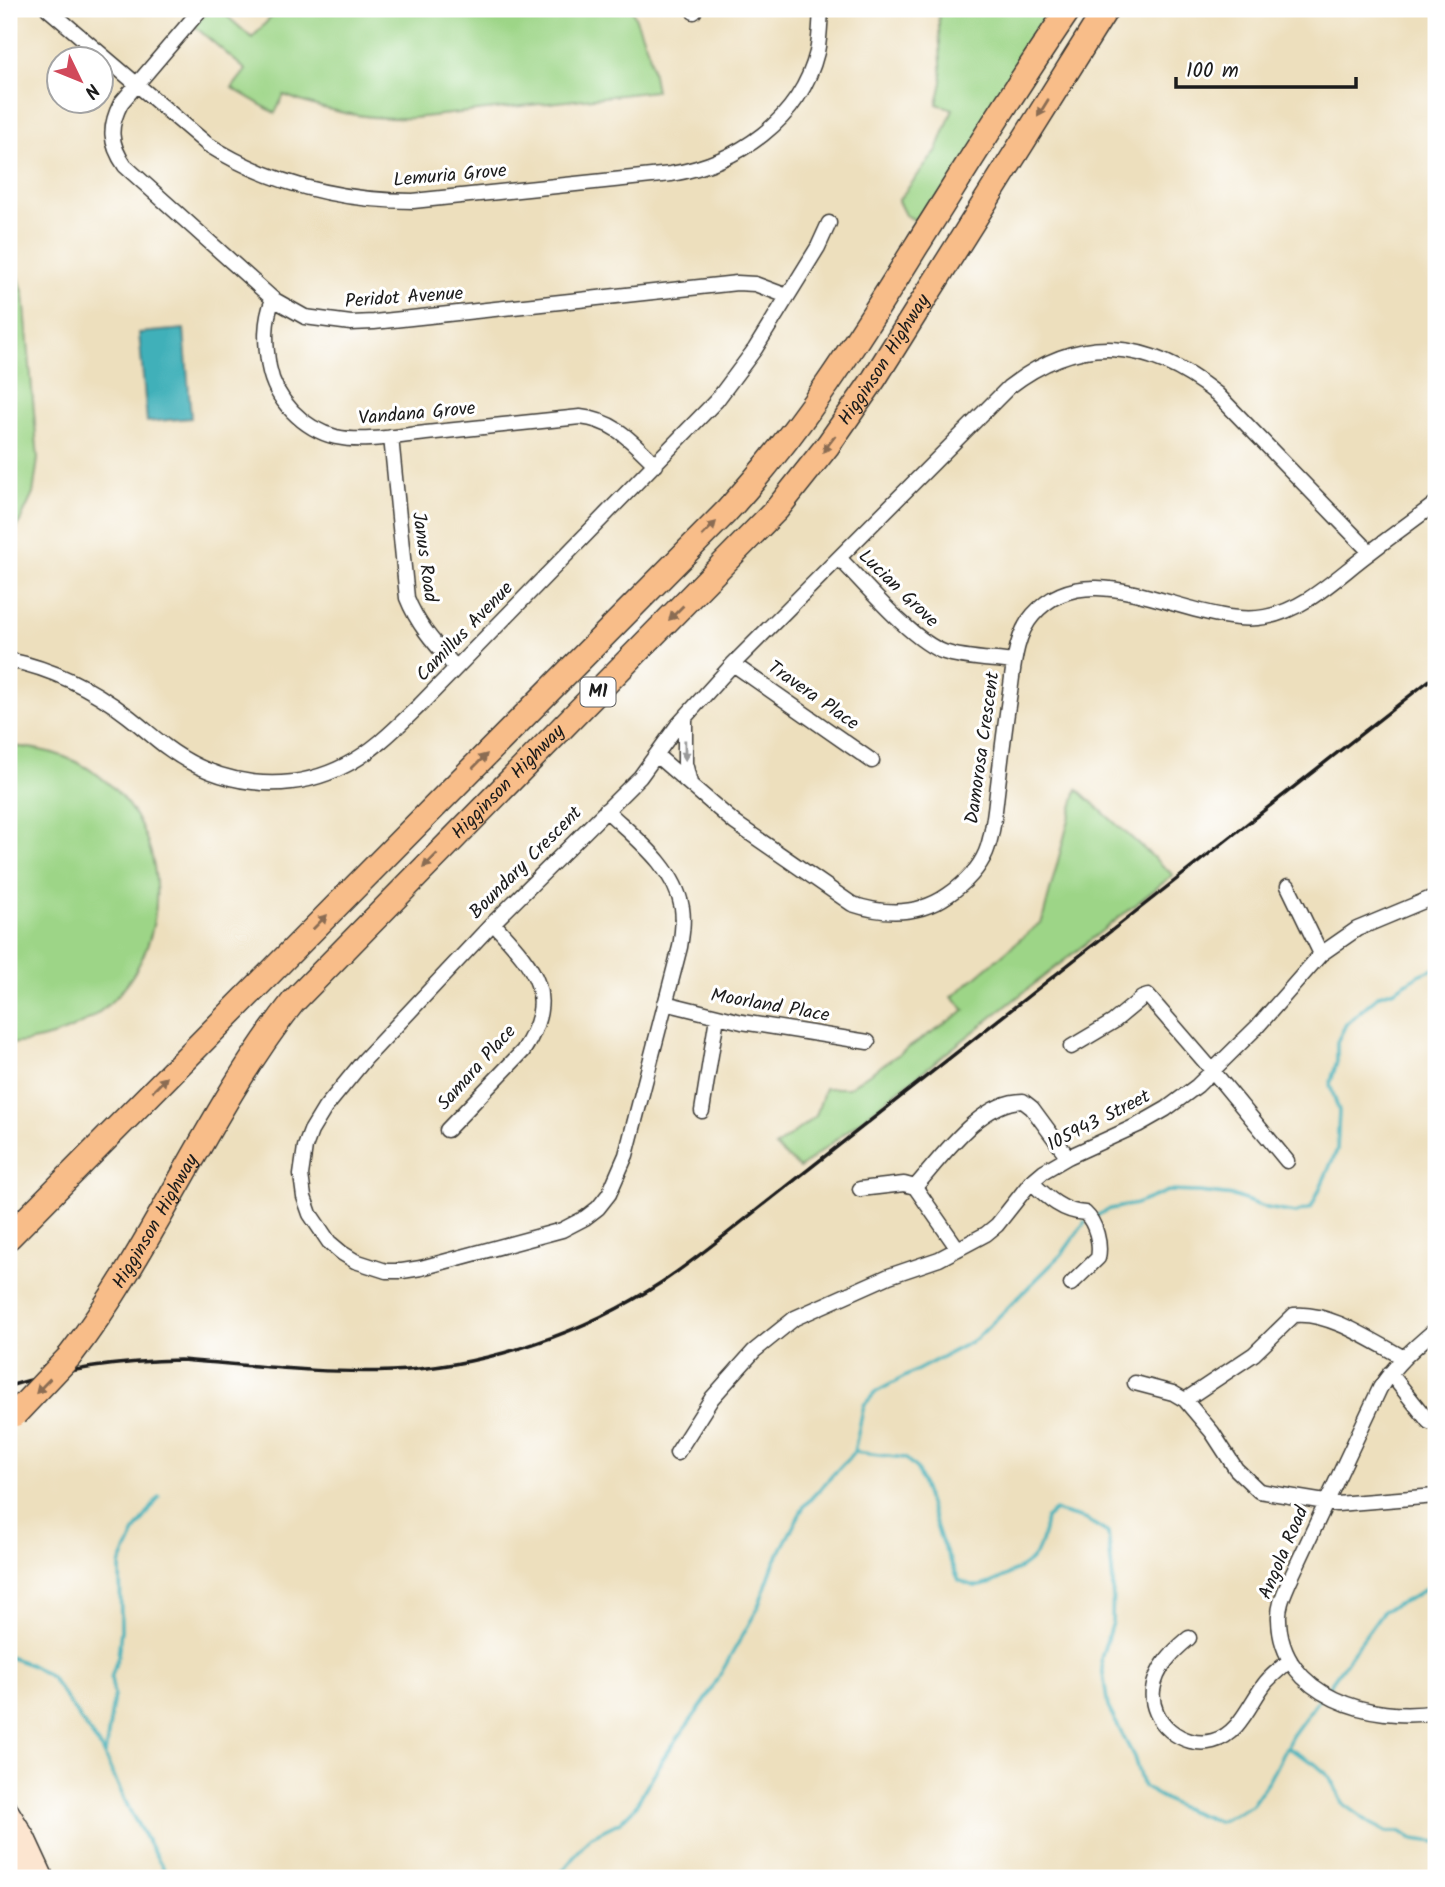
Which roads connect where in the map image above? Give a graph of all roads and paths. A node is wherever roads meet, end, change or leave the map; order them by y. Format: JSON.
{"nodes":[{"id":1,"x":48,"y":9,"type":"edge"},
{"id":2,"x":201,"y":9,"type":"edge"},
{"id":3,"x":821,"y":9,"type":"edge"},
{"id":4,"x":1068,"y":9,"type":"edge"},
{"id":5,"x":1108,"y":9,"type":"edge"},
{"id":6,"x":136,"y":85,"type":"junction"},
{"id":7,"x":830,"y":223,"type":"dead end"},
{"id":8,"x":787,"y":296,"type":"junction"},
{"id":9,"x":273,"y":299,"type":"junction"},
{"id":10,"x":391,"y":437,"type":"junction"},
{"id":11,"x":656,"y":465,"type":"junction"},
{"id":12,"x":1436,"y":503,"type":"edge"},
{"id":13,"x":1370,"y":552,"type":"junction"},
{"id":14,"x":839,"y":558,"type":"junction"},
{"id":15,"x":9,"y":660,"type":"edge"},
{"id":16,"x":1014,"y":662,"type":"junction"},
{"id":17,"x":733,"y":664,"type":"junction"},
{"id":18,"x":456,"y":668,"type":"junction"},
{"id":19,"x":685,"y":717,"type":"junction"},
{"id":20,"x":656,"y":755,"type":"junction"},
{"id":21,"x":872,"y":761,"type":"dead end"},
{"id":22,"x":690,"y":783,"type":"junction"},
{"id":23,"x":606,"y":810,"type":"junction"},
{"id":24,"x":1288,"y":886,"type":"dead end"},
{"id":25,"x":1436,"y":896,"type":"edge"},
{"id":26,"x":493,"y":923,"type":"junction"},
{"id":27,"x":1321,"y":954,"type":"junction"},
{"id":28,"x":666,"y":1003,"type":"junction"},
{"id":29,"x":717,"y":1017,"type":"junction"},
{"id":30,"x":868,"y":1042,"type":"dead end"},
{"id":31,"x":1071,"y":1047,"type":"dead end"},
{"id":32,"x":1212,"y":1070,"type":"junction"},
{"id":33,"x":136,"y":1108,"type":"junction"},
{"id":34,"x":702,"y":1111,"type":"dead end"},
{"id":35,"x":447,"y":1130,"type":"dead end"},
{"id":36,"x":1068,"y":1157,"type":"junction"},
{"id":37,"x":1287,"y":1161,"type":"dead end"},
{"id":38,"x":1031,"y":1182,"type":"junction"},
{"id":39,"x":915,"y":1187,"type":"junction"},
{"id":40,"x":860,"y":1189,"type":"dead end"},
{"id":41,"x":9,"y":1220,"type":"edge"},
{"id":42,"x":9,"y":1237,"type":"edge"},
{"id":43,"x":958,"y":1249,"type":"junction"},
{"id":44,"x":1072,"y":1284,"type":"dead end"},
{"id":45,"x":1436,"y":1329,"type":"edge"},
{"id":46,"x":1404,"y":1358,"type":"junction"},
{"id":47,"x":1390,"y":1373,"type":"junction"},
{"id":48,"x":1135,"y":1383,"type":"dead end"},
{"id":49,"x":1185,"y":1401,"type":"junction"},
{"id":50,"x":12,"y":1417,"type":"edge"},
{"id":51,"x":1429,"y":1422,"type":"dead end"},
{"id":52,"x":677,"y":1453,"type":"dead end"},
{"id":53,"x":1436,"y":1496,"type":"edge"},
{"id":54,"x":1327,"y":1502,"type":"junction"},
{"id":55,"x":1189,"y":1638,"type":"dead end"},
{"id":56,"x":1290,"y":1660,"type":"junction"},
{"id":57,"x":1436,"y":1712,"type":"edge"},
{"id":58,"x":9,"y":1811,"type":"edge"},
{"id":59,"x":9,"y":1842,"type":"edge"},
{"id":60,"x":28,"y":1878,"type":"edge"},
{"id":61,"x":44,"y":1878,"type":"edge"}],
"edges":[{"from":1,"to":6,"type":"street","name":"Lemuria Grove"},
{"from":2,"to":6,"type":"street","name":"Peridot Avenue"},
{"from":3,"to":6,"type":"street","name":"Lemuria Grove"},
{"from":33,"to":4,"type":"highway","name":"Higginson Highway","number":"M1","one_way":true},
{"from":5,"to":50,"type":"highway","name":"Higginson Highway","number":"M1","one_way":true,"bridge":true},
{"from":6,"to":9,"type":"street","name":"Peridot Avenue"},
{"from":7,"to":8,"type":"street","name":"Camillus Avenue"},
{"from":8,"to":9,"type":"street","name":"Peridot Avenue"},
{"from":8,"to":11,"type":"street","name":"Camillus Avenue"},
{"from":9,"to":10,"type":"street","name":"Vandana Grove"},
{"from":10,"to":11,"type":"street","name":"Vandana Grove"},
{"from":10,"to":18,"type":"street","name":"Janus Road"},
{"from":11,"to":18,"type":"street","name":"Camillus Avenue"},
{"from":12,"to":13,"type":"street","name":"Damorosa Crescent"},
{"from":13,"to":14,"type":"street"},
{"from":13,"to":16,"type":"street","name":"Damorosa Crescent"},
{"from":14,"to":16,"type":"street","name":"Lucian Grove"},
{"from":14,"to":17,"type":"street"},
{"from":15,"to":18,"type":"street","name":"Camillus Avenue"},
{"from":16,"to":22,"type":"street","name":"Damorosa Crescent"},
{"from":17,"to":19,"type":"street"},
{"from":17,"to":21,"type":"street","name":"Travera Place"},
{"from":19,"to":20,"type":"street"},
{"from":19,"to":22,"type":"street","one_way":true},
{"from":20,"to":22,"type":"street","name":"Damorosa Crescent"},
{"from":20,"to":23,"type":"street"},
{"from":23,"to":26,"type":"street","name":"Boundary Crescent"},
{"from":23,"to":28,"type":"street","name":"Boundary Crescent"},
{"from":24,"to":27,"type":"street"},
{"from":25,"to":27,"type":"street","name":"105943 Street"},
{"from":26,"to":28,"type":"street","name":"Boundary Crescent"},
{"from":26,"to":35,"type":"street","name":"Samara Place"},
{"from":27,"to":32,"type":"street","name":"105943 Street"},
{"from":28,"to":29,"type":"street","name":"Moorland Place"},
{"from":29,"to":30,"type":"street","name":"Moorland Place"},
{"from":29,"to":34,"type":"street"},
{"from":31,"to":32,"type":"street"},
{"from":32,"to":36,"type":"street","name":"105943 Street"},
{"from":32,"to":37,"type":"street"},
{"from":33,"to":41,"type":"highway"},
{"from":33,"to":42,"type":"highway","name":"Higginson Highway","number":"M1"},
{"from":36,"to":38,"type":"street","name":"105943 Street"},
{"from":36,"to":39,"type":"street"},
{"from":38,"to":43,"type":"street","name":"105943 Street"},
{"from":38,"to":44,"type":"street"},
{"from":39,"to":40,"type":"street"},
{"from":39,"to":43,"type":"street"},
{"from":43,"to":52,"type":"street","name":"105943 Street"},
{"from":45,"to":46,"type":"street","name":"Angola Road"},
{"from":46,"to":47,"type":"street","name":"Angola Road"},
{"from":46,"to":49,"type":"street"},
{"from":47,"to":51,"type":"street"},
{"from":47,"to":54,"type":"street","name":"Angola Road"},
{"from":48,"to":49,"type":"street"},
{"from":49,"to":54,"type":"street"},
{"from":53,"to":54,"type":"street"},
{"from":54,"to":56,"type":"street","name":"Angola Road"},
{"from":55,"to":56,"type":"street"},
{"from":56,"to":57,"type":"street","name":"Angola Road"},
{"from":58,"to":61,"type":"street"},
{"from":59,"to":60,"type":"street"}]}
